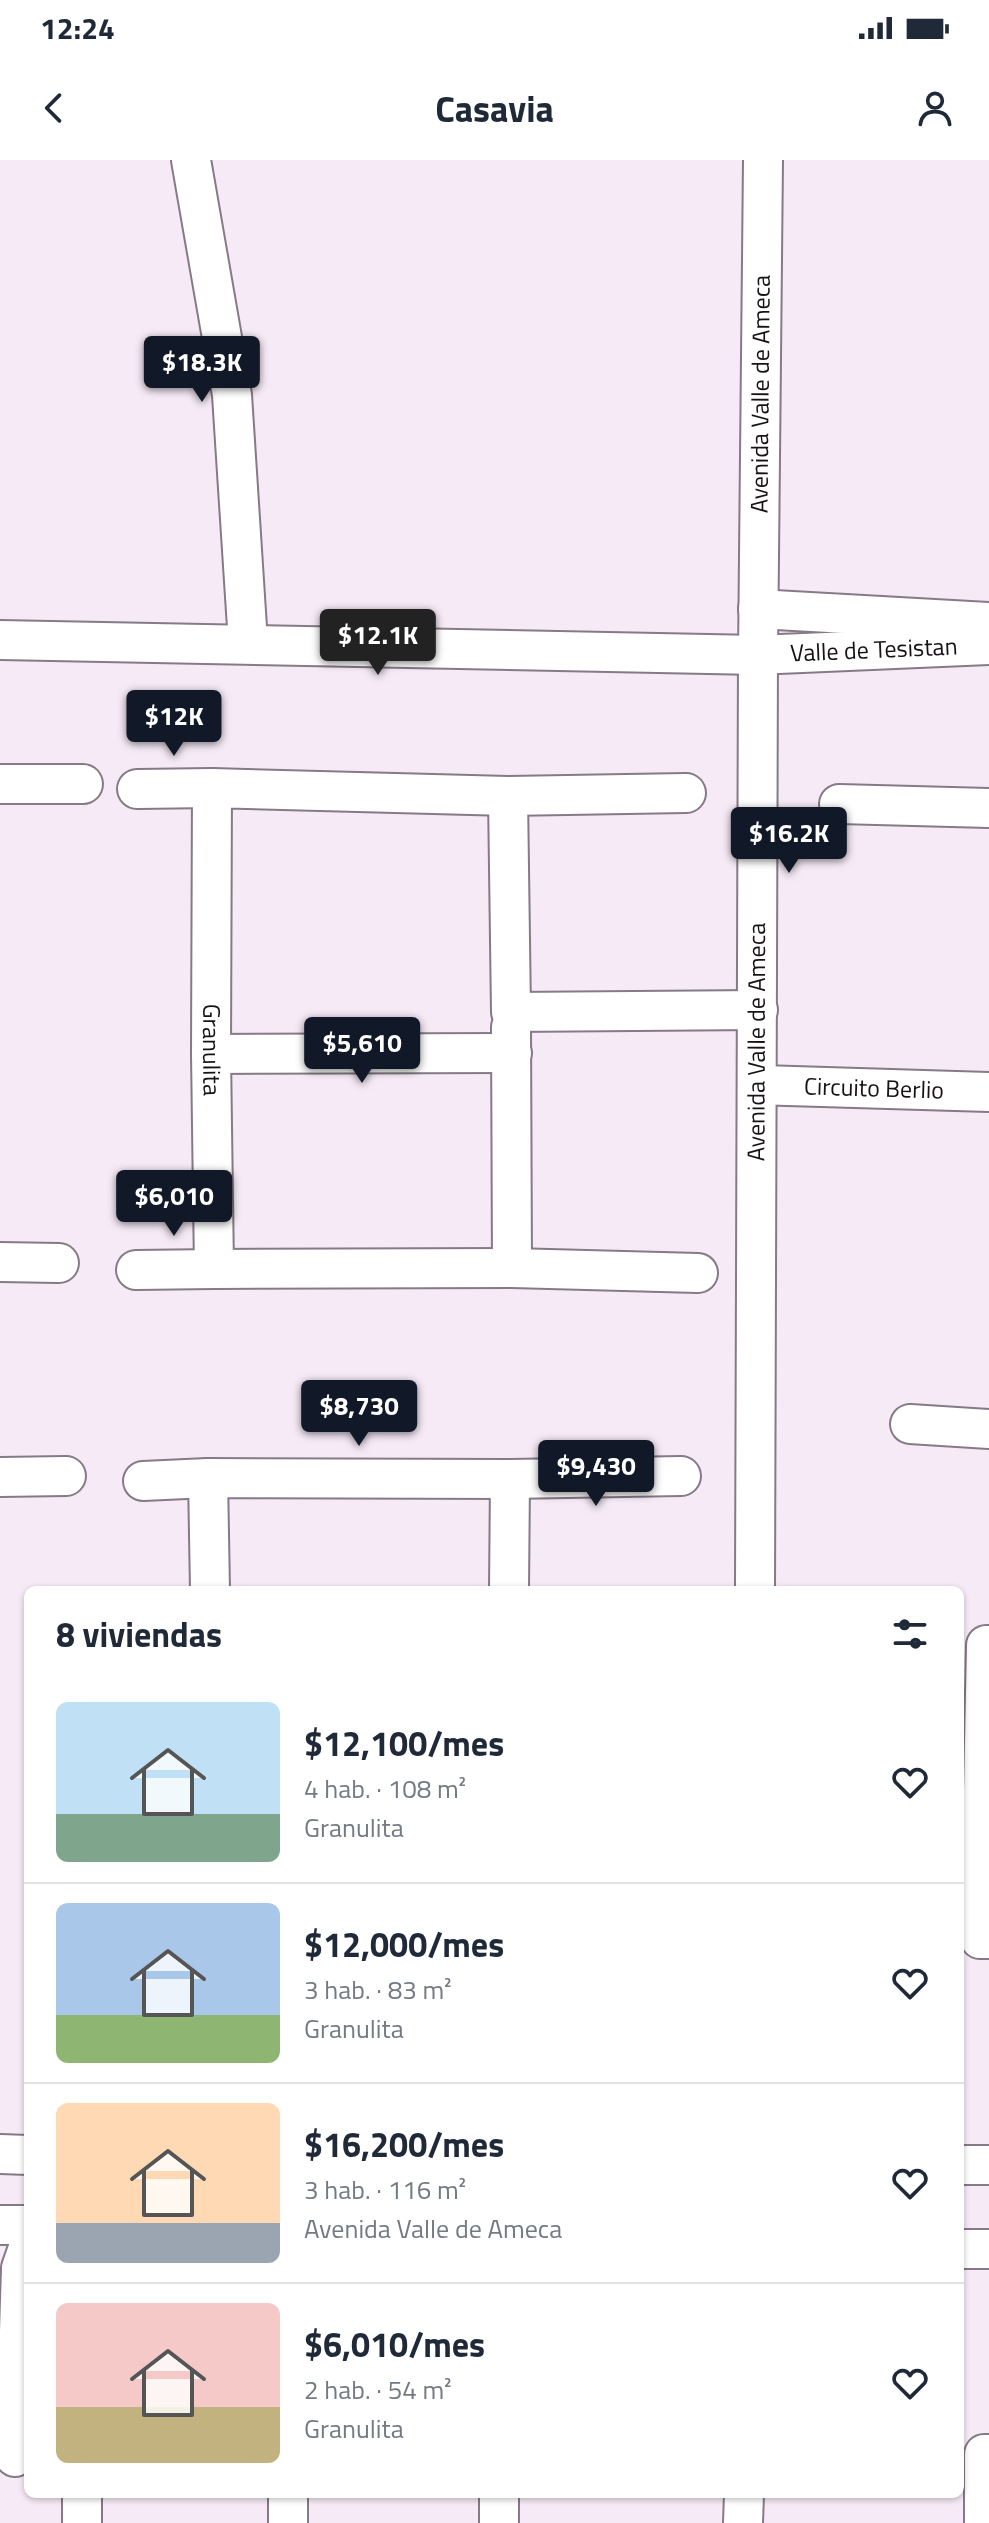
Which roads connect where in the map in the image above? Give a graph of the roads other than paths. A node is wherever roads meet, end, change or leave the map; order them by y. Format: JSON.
{"nodes":[{"id":1,"x":191,"y":160,"type":"edge"},
{"id":2,"x":763,"y":160,"type":"edge"},
{"id":3,"x":758,"y":609,"type":"junction"},
{"id":4,"x":989,"y":622,"type":"edge"},
{"id":5,"x":0,"y":640,"type":"edge"},
{"id":6,"x":248,"y":643,"type":"junction"},
{"id":7,"x":989,"y":645,"type":"edge"},
{"id":8,"x":758,"y":655,"type":"junction"},
{"id":9,"x":0,"y":784,"type":"edge"},
{"id":10,"x":83,"y":784,"type":"dead end"},
{"id":11,"x":212,"y":788,"type":"junction"},
{"id":12,"x":137,"y":789,"type":"dead end"},
{"id":13,"x":686,"y":793,"type":"dead end"},
{"id":14,"x":508,"y":796,"type":"junction"},
{"id":15,"x":839,"y":804,"type":"dead end"},
{"id":16,"x":989,"y":808,"type":"edge"},
{"id":17,"x":758,"y":1010,"type":"junction"},
{"id":18,"x":511,"y":1012,"type":"junction"},
{"id":19,"x":512,"y":1053,"type":"junction"},
{"id":20,"x":211,"y":1054,"type":"junction"},
{"id":21,"x":758,"y":1085,"type":"junction"},
{"id":22,"x":989,"y":1092,"type":"edge"},
{"id":23,"x":0,"y":1262,"type":"edge"},
{"id":24,"x":59,"y":1263,"type":"dead end"},
{"id":25,"x":512,"y":1268,"type":"junction"},
{"id":26,"x":214,"y":1269,"type":"junction"},
{"id":27,"x":136,"y":1270,"type":"dead end"},
{"id":28,"x":698,"y":1273,"type":"dead end"},
{"id":29,"x":910,"y":1424,"type":"dead end"},
{"id":30,"x":989,"y":1429,"type":"edge"},
{"id":31,"x":66,"y":1476,"type":"dead end"},
{"id":32,"x":681,"y":1476,"type":"dead end"},
{"id":33,"x":0,"y":1477,"type":"edge"},
{"id":34,"x":208,"y":1478,"type":"junction"},
{"id":35,"x":510,"y":1479,"type":"junction"},
{"id":36,"x":143,"y":1481,"type":"dead end"},
{"id":37,"x":210,"y":1586,"type":"edge"},
{"id":38,"x":509,"y":1586,"type":"edge"},
{"id":39,"x":755,"y":1586,"type":"edge"},
{"id":40,"x":978,"y":1645,"type":"edge"},
{"id":41,"x":976,"y":1939,"type":"edge"},
{"id":42,"x":0,"y":2154,"type":"edge"},
{"id":43,"x":24,"y":2155,"type":"edge"},
{"id":44,"x":964,"y":2165,"type":"edge"},
{"id":45,"x":989,"y":2165,"type":"edge"},
{"id":46,"x":0,"y":2225,"type":"edge"},
{"id":47,"x":24,"y":2225,"type":"edge"},
{"id":48,"x":964,"y":2249,"type":"edge"},
{"id":49,"x":989,"y":2249,"type":"edge"},
{"id":50,"x":24,"y":2259,"type":"edge"},
{"id":51,"x":978,"y":2453,"type":"edge"},
{"id":52,"x":14,"y":2457,"type":"edge"},
{"id":53,"x":82,"y":2498,"type":"edge"},
{"id":54,"x":288,"y":2498,"type":"edge"},
{"id":55,"x":499,"y":2498,"type":"edge"},
{"id":56,"x":744,"y":2498,"type":"edge"},
{"id":57,"x":82,"y":2523,"type":"edge"},
{"id":58,"x":288,"y":2523,"type":"edge"},
{"id":59,"x":499,"y":2523,"type":"edge"},
{"id":60,"x":743,"y":2523,"type":"edge"},
{"id":61,"x":984,"y":2523,"type":"edge"}],
"edges":[{"from":1,"to":6,"type":"street"},
{"from":2,"to":3,"type":"street","name":"Avenida Valle de Ameca"},
{"from":3,"to":4,"type":"street"},
{"from":3,"to":8,"type":"street","name":"Avenida Valle de Ameca"},
{"from":5,"to":6,"type":"street","name":"Valle de Tesistan"},
{"from":6,"to":8,"type":"street","name":"Valle de Tesistan"},
{"from":7,"to":8,"type":"street","name":"Valle de Tesistan"},
{"from":8,"to":17,"type":"street","name":"Avenida Valle de Ameca"},
{"from":9,"to":10,"type":"street"},
{"from":11,"to":12,"type":"street"},
{"from":11,"to":14,"type":"street"},
{"from":11,"to":20,"type":"street","name":"Granulita"},
{"from":13,"to":14,"type":"street"},
{"from":14,"to":18,"type":"street"},
{"from":15,"to":16,"type":"street"},
{"from":17,"to":18,"type":"street"},
{"from":17,"to":21,"type":"street","name":"Avenida Valle de Ameca"},
{"from":18,"to":19,"type":"street"},
{"from":19,"to":20,"type":"street"},
{"from":19,"to":25,"type":"street"},
{"from":20,"to":26,"type":"street","name":"Granulita"},
{"from":21,"to":22,"type":"street","name":"Circuito Berlio"},
{"from":21,"to":39,"type":"street","name":"Avenida Valle de Ameca"},
{"from":23,"to":24,"type":"street"},
{"from":25,"to":26,"type":"street"},
{"from":25,"to":28,"type":"street"},
{"from":26,"to":27,"type":"street"},
{"from":29,"to":30,"type":"street"},
{"from":31,"to":33,"type":"street"},
{"from":32,"to":35,"type":"street"},
{"from":34,"to":35,"type":"street"},
{"from":34,"to":36,"type":"street"},
{"from":34,"to":37,"type":"street"},
{"from":35,"to":38,"type":"street"},
{"from":40,"to":41,"type":"street"},
{"from":42,"to":43,"type":"street"},
{"from":44,"to":45,"type":"street"},
{"from":46,"to":47,"type":"street"},
{"from":48,"to":49,"type":"street"},
{"from":50,"to":52,"type":"street"},
{"from":51,"to":61,"type":"street"},
{"from":53,"to":57,"type":"street"},
{"from":54,"to":58,"type":"street"},
{"from":55,"to":59,"type":"street"},
{"from":56,"to":60,"type":"street"}]}
